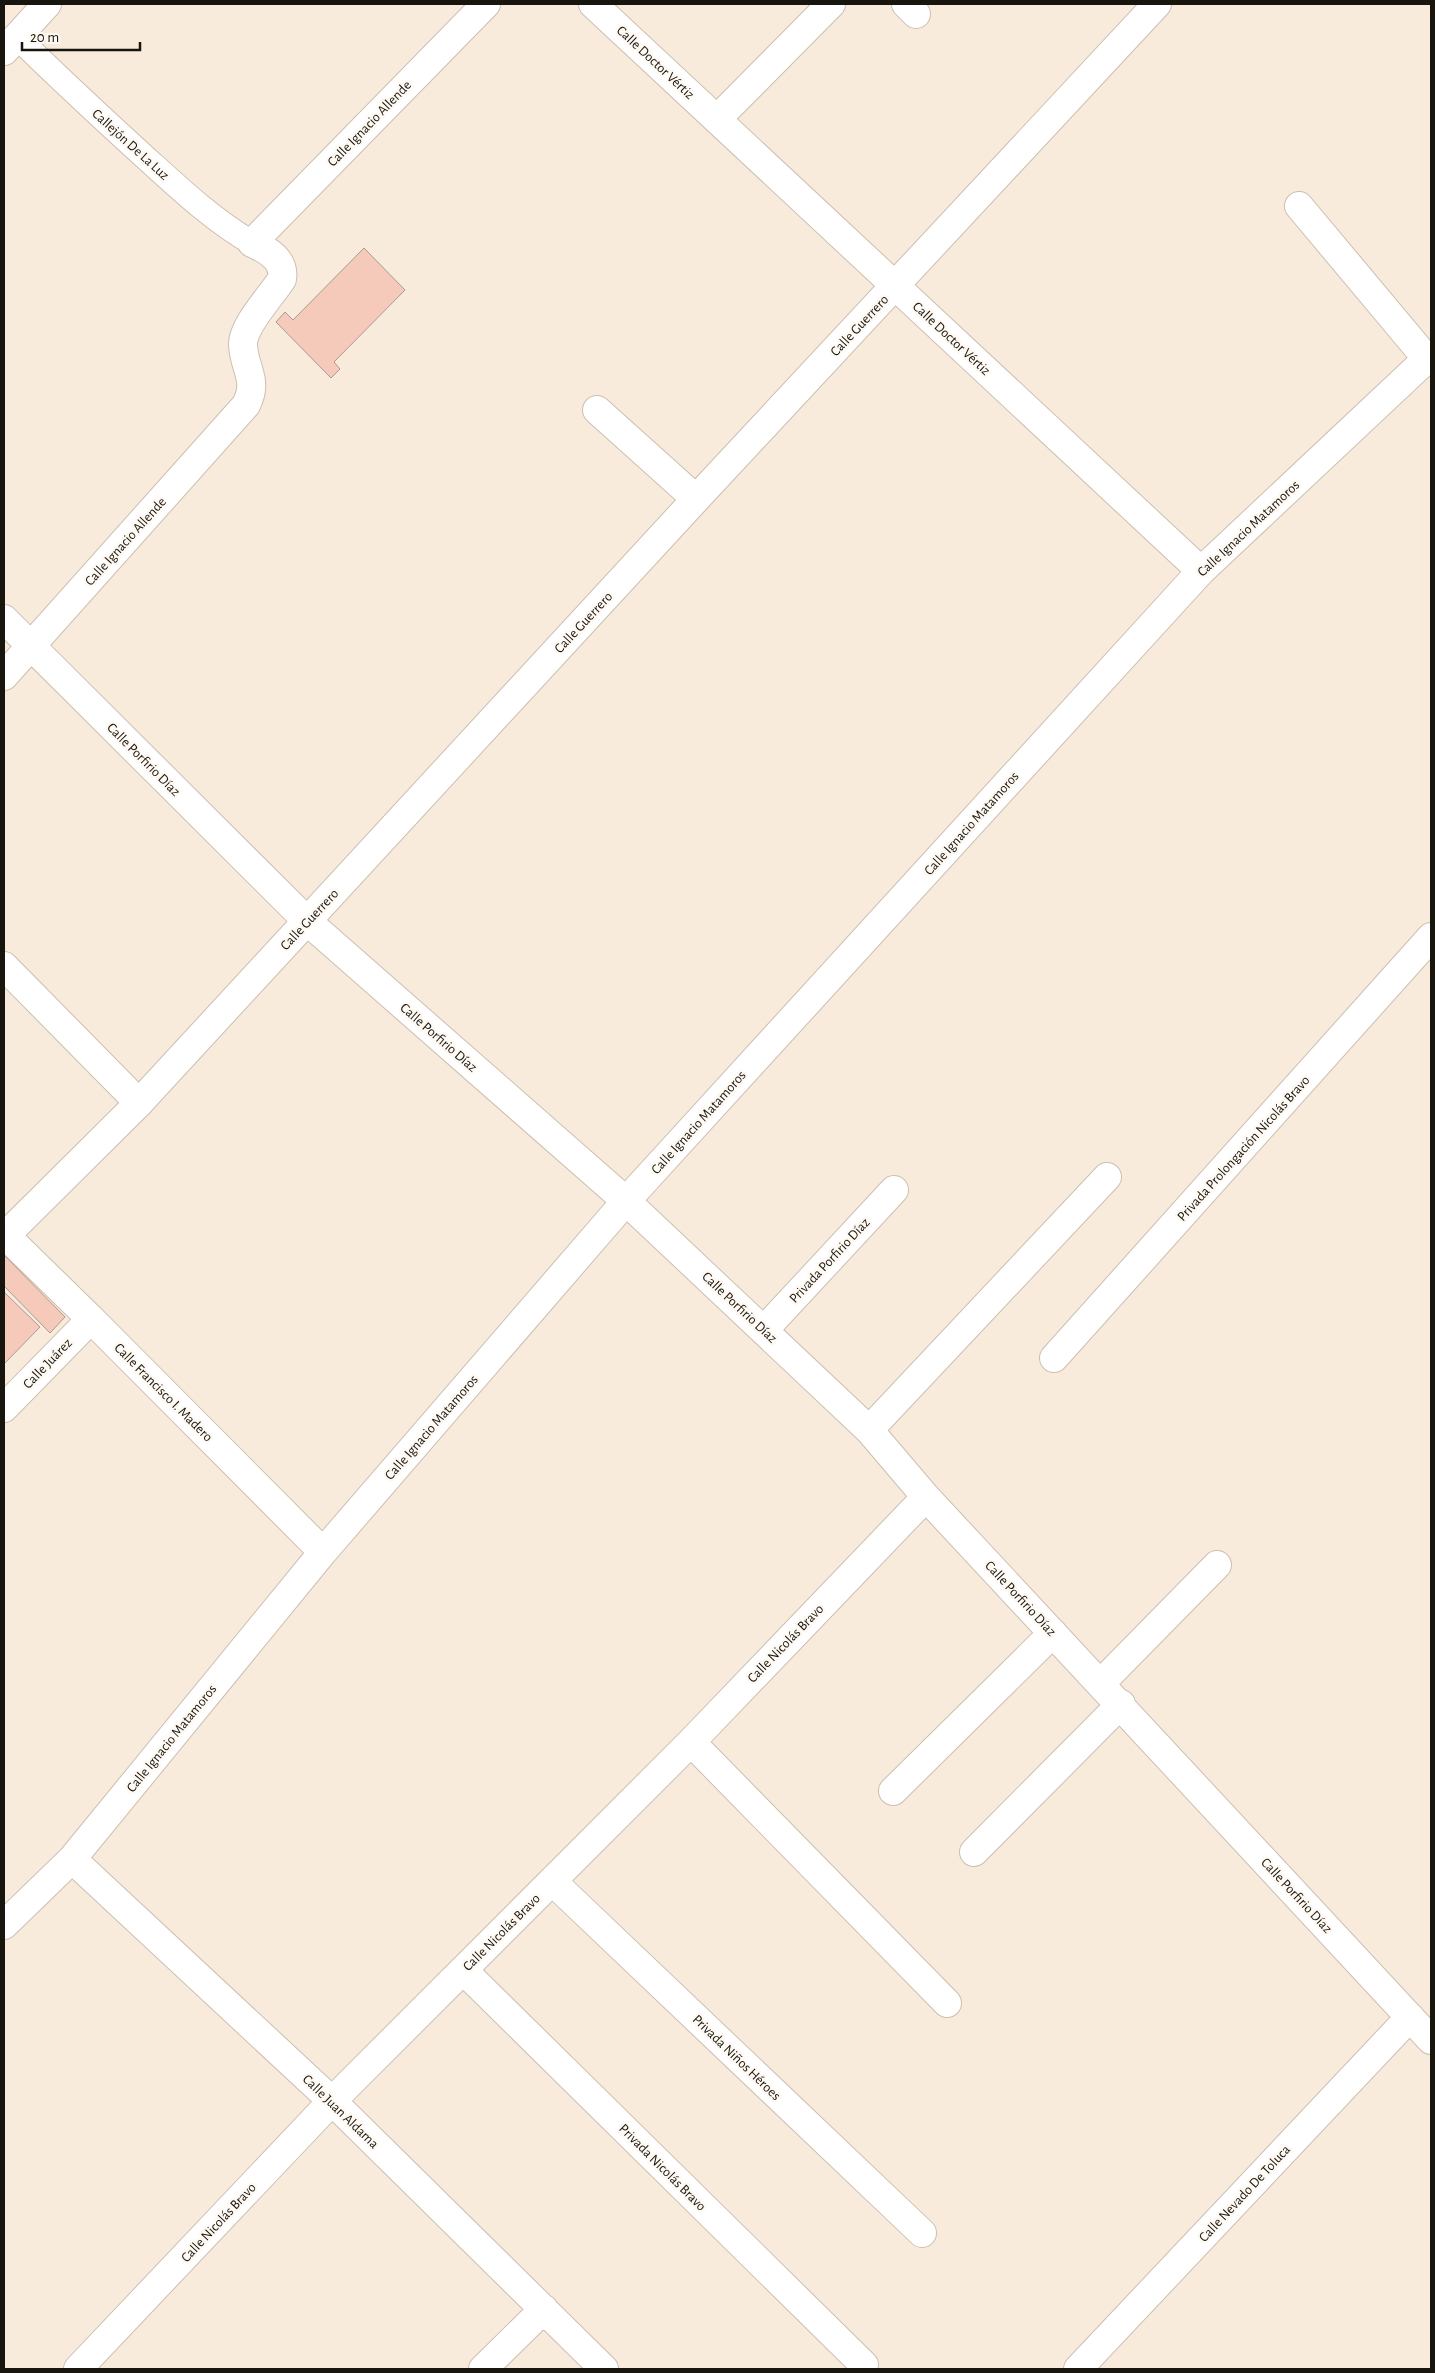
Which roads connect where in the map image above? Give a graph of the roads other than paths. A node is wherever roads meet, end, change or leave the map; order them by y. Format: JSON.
{"nodes":[{"id":1,"x":46,"y":4,"type":"edge"},
{"id":2,"x":486,"y":4,"type":"edge"},
{"id":3,"x":594,"y":4,"type":"edge"},
{"id":4,"x":830,"y":4,"type":"edge"},
{"id":5,"x":1157,"y":4,"type":"edge"},
{"id":6,"x":10,"y":44,"type":"edge"},
{"id":7,"x":717,"y":119,"type":"junction"},
{"id":8,"x":1299,"y":206,"type":"dead end"},
{"id":9,"x":252,"y":243,"type":"junction"},
{"id":10,"x":897,"y":285,"type":"junction"},
{"id":11,"x":1429,"y":357,"type":"edge"},
{"id":12,"x":597,"y":410,"type":"dead end"},
{"id":13,"x":696,"y":499,"type":"junction"},
{"id":14,"x":1201,"y":571,"type":"junction"},
{"id":15,"x":4,"y":619,"type":"edge"},
{"id":16,"x":31,"y":646,"type":"junction"},
{"id":17,"x":4,"y":676,"type":"edge"},
{"id":18,"x":307,"y":921,"type":"junction"},
{"id":19,"x":1431,"y":937,"type":"edge"},
{"id":20,"x":4,"y":966,"type":"edge"},
{"id":21,"x":139,"y":1103,"type":"junction"},
{"id":22,"x":1107,"y":1177,"type":"dead end"},
{"id":23,"x":894,"y":1190,"type":"dead end"},
{"id":24,"x":626,"y":1201,"type":"junction"},
{"id":25,"x":5,"y":1235,"type":"edge"},
{"id":26,"x":91,"y":1319,"type":"junction"},
{"id":27,"x":764,"y":1330,"type":"junction"},
{"id":28,"x":1054,"y":1358,"type":"dead end"},
{"id":29,"x":4,"y":1408,"type":"edge"},
{"id":30,"x":869,"y":1430,"type":"junction"},
{"id":31,"x":926,"y":1497,"type":"junction"},
{"id":32,"x":323,"y":1552,"type":"junction"},
{"id":33,"x":1217,"y":1564,"type":"dead end"},
{"id":34,"x":1053,"y":1633,"type":"junction"},
{"id":35,"x":1101,"y":1683,"type":"junction"},
{"id":36,"x":1121,"y":1704,"type":"junction"},
{"id":37,"x":691,"y":1742,"type":"junction"},
{"id":38,"x":893,"y":1791,"type":"dead end"},
{"id":39,"x":974,"y":1852,"type":"dead end"},
{"id":40,"x":72,"y":1859,"type":"junction"},
{"id":41,"x":552,"y":1881,"type":"junction"},
{"id":42,"x":4,"y":1925,"type":"edge"},
{"id":43,"x":463,"y":1970,"type":"junction"},
{"id":44,"x":948,"y":2003,"type":"dead end"},
{"id":45,"x":1410,"y":2017,"type":"junction"},
{"id":46,"x":1431,"y":2040,"type":"edge"},
{"id":47,"x":332,"y":2101,"type":"junction"},
{"id":48,"x":922,"y":2233,"type":"dead end"},
{"id":49,"x":544,"y":2309,"type":"junction"},
{"id":50,"x":864,"y":2365,"type":"dead end"},
{"id":51,"x":78,"y":2369,"type":"edge"},
{"id":52,"x":483,"y":2369,"type":"edge"},
{"id":53,"x":604,"y":2369,"type":"edge"},
{"id":54,"x":1078,"y":2369,"type":"edge"}],
"edges":[{"from":1,"to":6,"type":"street"},
{"from":2,"to":9,"type":"street","name":"Calle Ignacio Allende"},
{"from":3,"to":7,"type":"street","name":"Calle Doctor Vértiz"},
{"from":4,"to":7,"type":"street"},
{"from":5,"to":10,"type":"street","name":"Calle Guerrero"},
{"from":6,"to":9,"type":"lane","name":"Callejón De La Luz"},
{"from":7,"to":10,"type":"street","name":"Calle Doctor Vértiz"},
{"from":8,"to":11,"type":"street"},
{"from":9,"to":16,"type":"street","name":"Calle Ignacio Allende"},
{"from":10,"to":13,"type":"street","name":"Calle Guerrero"},
{"from":10,"to":14,"type":"street","name":"Calle Doctor Vértiz"},
{"from":11,"to":14,"type":"street","name":"Calle Ignacio Matamoros"},
{"from":12,"to":13,"type":"street"},
{"from":13,"to":18,"type":"street","name":"Calle Guerrero"},
{"from":14,"to":24,"type":"street","name":"Calle Ignacio Matamoros"},
{"from":15,"to":16,"type":"street","name":"Calle Porfirio Díaz"},
{"from":16,"to":17,"type":"street","name":"Calle Ignacio Allende"},
{"from":16,"to":18,"type":"street","name":"Calle Porfirio Díaz"},
{"from":18,"to":21,"type":"street","name":"Calle Guerrero"},
{"from":18,"to":24,"type":"street","name":"Calle Porfirio Díaz"},
{"from":19,"to":28,"type":"street","name":"Privada Prolongación Nicolás Bravo"},
{"from":20,"to":21,"type":"street"},
{"from":21,"to":25,"type":"street","name":"Calle Guerrero"},
{"from":22,"to":30,"type":"street"},
{"from":23,"to":27,"type":"street","name":"Privada Porfirio Díaz"},
{"from":24,"to":27,"type":"street","name":"Calle Porfirio Díaz"},
{"from":24,"to":32,"type":"street","name":"Calle Ignacio Matamoros"},
{"from":25,"to":26,"type":"street","name":"Calle Francisco I. Madero"},
{"from":26,"to":29,"type":"street","name":"Calle Juárez"},
{"from":26,"to":32,"type":"street","name":"Calle Francisco I. Madero"},
{"from":27,"to":30,"type":"street","name":"Calle Porfirio Díaz"},
{"from":30,"to":31,"type":"street","name":"Calle Porfirio Díaz"},
{"from":31,"to":34,"type":"street","name":"Calle Porfirio Díaz"},
{"from":31,"to":37,"type":"street","name":"Calle Nicolás Bravo"},
{"from":32,"to":40,"type":"street","name":"Calle Ignacio Matamoros"},
{"from":33,"to":35,"type":"street"},
{"from":34,"to":35,"type":"street","name":"Calle Porfirio Díaz"},
{"from":34,"to":38,"type":"street"},
{"from":35,"to":36,"type":"street","name":"Calle Porfirio Díaz"},
{"from":36,"to":39,"type":"street"},
{"from":36,"to":45,"type":"street","name":"Calle Porfirio Díaz"},
{"from":37,"to":41,"type":"street","name":"Calle Nicolás Bravo"},
{"from":37,"to":44,"type":"street"},
{"from":40,"to":42,"type":"street","name":"Calle Ignacio Matamoros"},
{"from":40,"to":47,"type":"street","name":"Calle Juan Aldama"},
{"from":41,"to":43,"type":"street","name":"Calle Nicolás Bravo"},
{"from":41,"to":48,"type":"street","name":"Privada Niños Héroes"},
{"from":43,"to":47,"type":"street","name":"Calle Nicolás Bravo"},
{"from":43,"to":50,"type":"street","name":"Privada Nicolás Bravo"},
{"from":45,"to":46,"type":"street","name":"Calle Porfirio Díaz"},
{"from":45,"to":54,"type":"street","name":"Calle Nevado De Toluca"},
{"from":47,"to":49,"type":"street","name":"Calle Juan Aldama"},
{"from":47,"to":51,"type":"street","name":"Calle Nicolás Bravo"},
{"from":49,"to":52,"type":"street"},
{"from":49,"to":53,"type":"street","name":"Calle Juan Aldama"}]}
